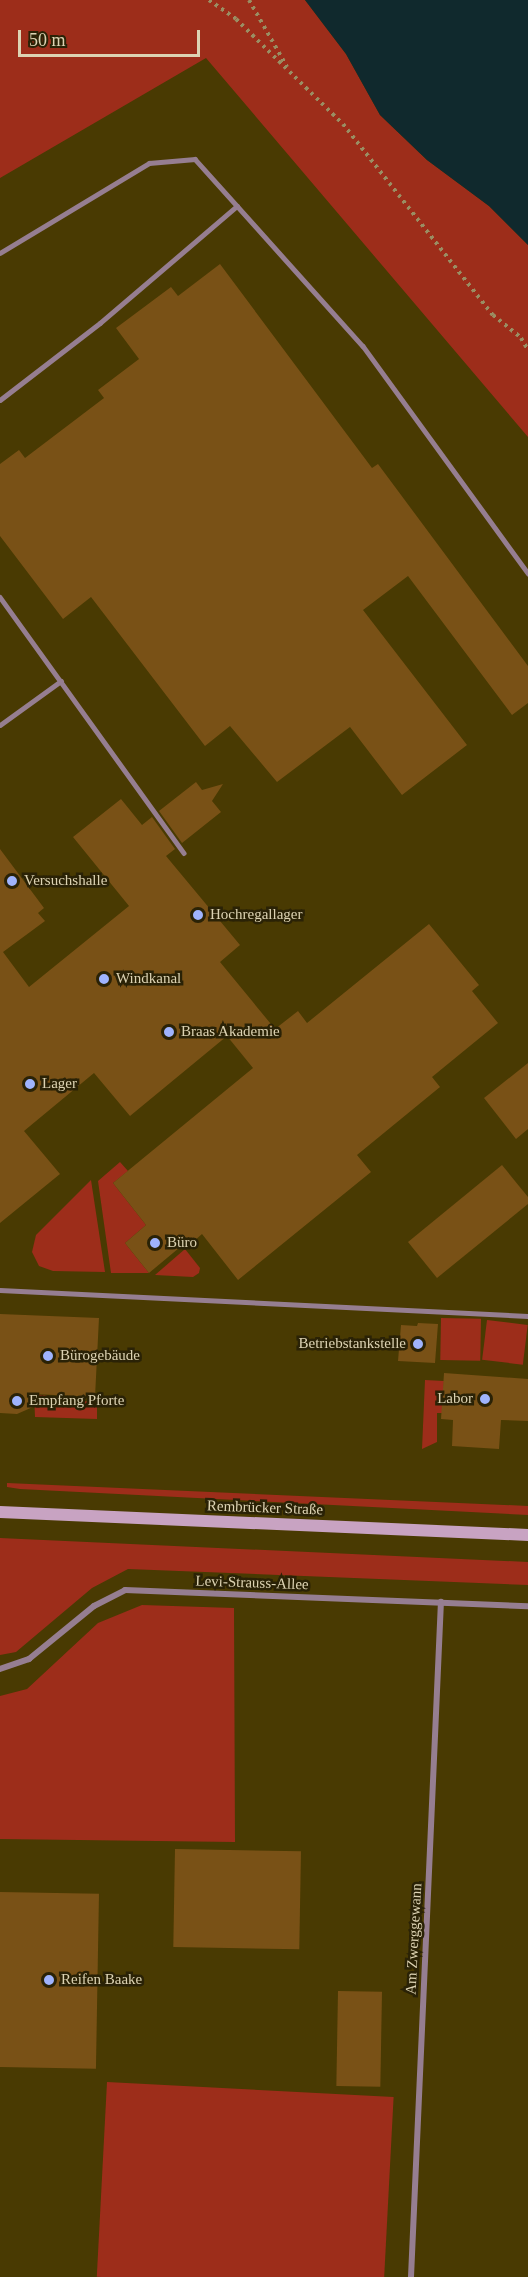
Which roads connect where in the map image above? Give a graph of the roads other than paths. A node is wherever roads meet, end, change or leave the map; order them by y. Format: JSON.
{"nodes":[{"id":1,"x":237,"y":206,"type":"junction"},
{"id":2,"x":0,"y":253,"type":"edge"},
{"id":3,"x":0,"y":400,"type":"edge"},
{"id":4,"x":528,"y":573,"type":"edge"},
{"id":5,"x":0,"y":597,"type":"edge"},
{"id":6,"x":61,"y":681,"type":"junction"},
{"id":7,"x":0,"y":725,"type":"edge"},
{"id":8,"x":184,"y":854,"type":"dead end"},
{"id":9,"x":0,"y":1290,"type":"edge"},
{"id":10,"x":528,"y":1317,"type":"edge"},
{"id":11,"x":0,"y":1512,"type":"edge"},
{"id":12,"x":528,"y":1535,"type":"edge"},
{"id":13,"x":441,"y":1602,"type":"junction"},
{"id":14,"x":528,"y":1606,"type":"edge"},
{"id":15,"x":0,"y":1670,"type":"edge"},
{"id":16,"x":411,"y":2277,"type":"edge"}],
"edges":[{"from":1,"to":2,"type":"lane"},
{"from":1,"to":3,"type":"lane"},
{"from":1,"to":4,"type":"lane"},
{"from":5,"to":6,"type":"lane"},
{"from":6,"to":7,"type":"lane"},
{"from":6,"to":8,"type":"lane"},
{"from":9,"to":10,"type":"lane"},
{"from":11,"to":12,"type":"main road","name":"Rembrücker Straße"},
{"from":13,"to":14,"type":"street","name":"Levi-Strauss-Allee"},
{"from":13,"to":15,"type":"street","name":"Levi-Strauss-Allee"},
{"from":13,"to":16,"type":"street","name":"Am Zwerggewann"}]}
